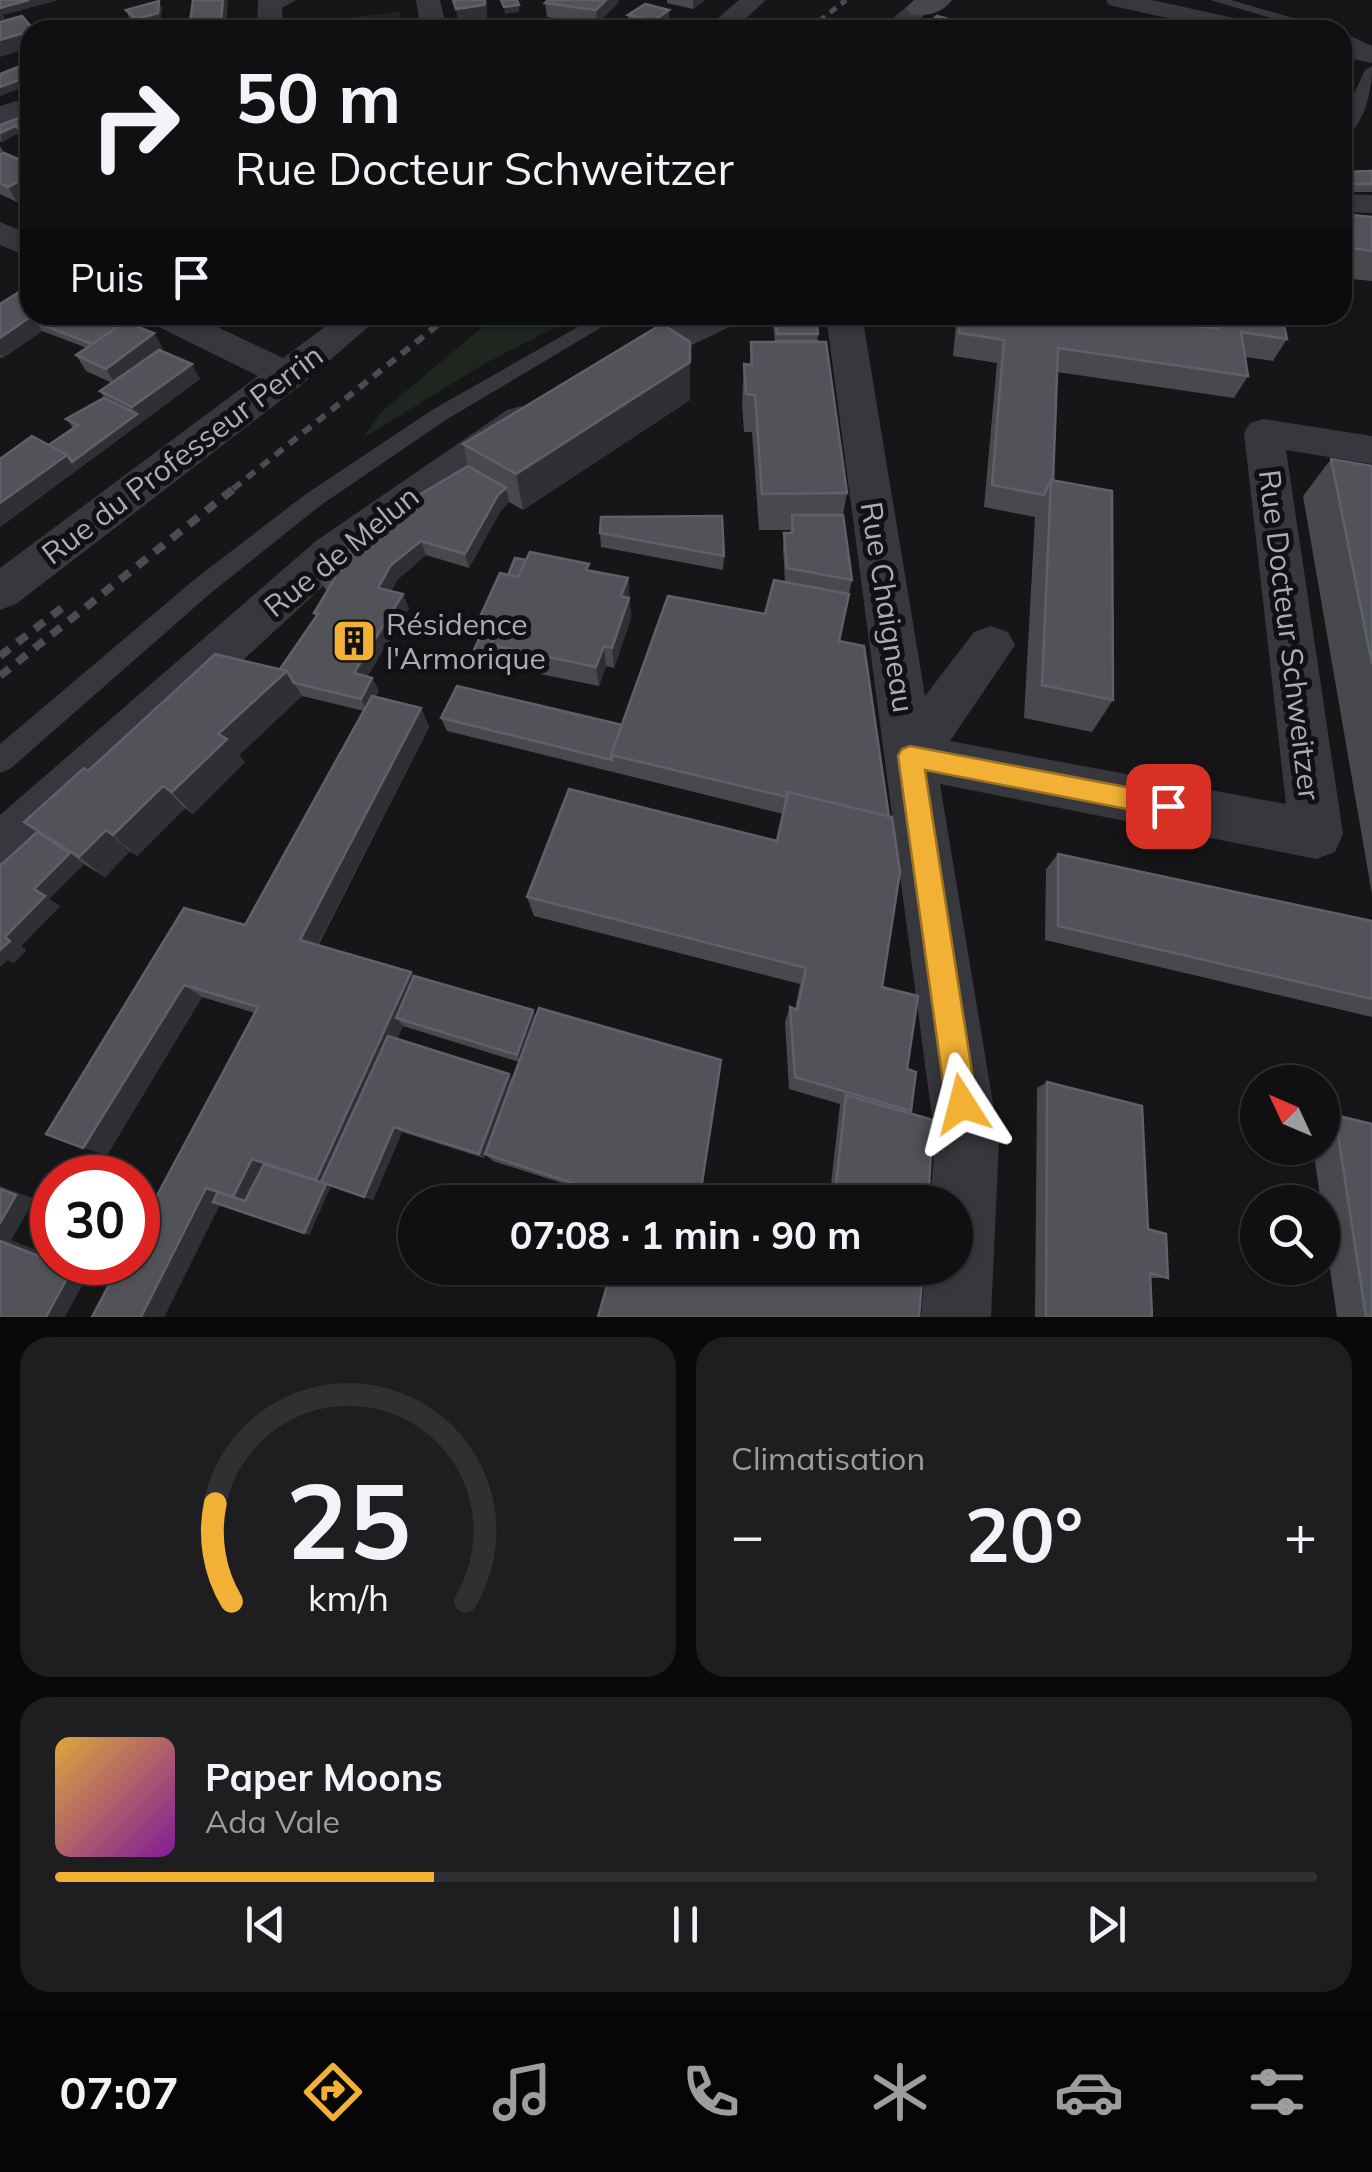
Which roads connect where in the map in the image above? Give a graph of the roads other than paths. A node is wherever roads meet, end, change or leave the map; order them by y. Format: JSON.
{"nodes":[{"id":1,"x":284,"y":0,"type":"edge"},
{"id":2,"x":754,"y":0,"type":"edge"},
{"id":3,"x":1119,"y":0,"type":"edge"},
{"id":4,"x":1216,"y":0,"type":"edge"},
{"id":5,"x":929,"y":3,"type":"edge"},
{"id":6,"x":270,"y":20,"type":"edge"},
{"id":7,"x":729,"y":20,"type":"edge"},
{"id":8,"x":906,"y":20,"type":"edge"},
{"id":9,"x":1210,"y":20,"type":"edge"},
{"id":10,"x":1290,"y":20,"type":"edge"},
{"id":11,"x":1372,"y":70,"type":"edge"},
{"id":12,"x":1352,"y":117,"type":"edge"},
{"id":13,"x":184,"y":325,"type":"edge"},
{"id":14,"x":352,"y":325,"type":"edge"},
{"id":15,"x":596,"y":325,"type":"edge"},
{"id":16,"x":704,"y":325,"type":"edge"},
{"id":17,"x":845,"y":325,"type":"edge"},
{"id":18,"x":288,"y":376,"type":"junction"},
{"id":19,"x":1372,"y":450,"type":"edge"},
{"id":20,"x":0,"y":592,"type":"edge"},
{"id":21,"x":991,"y":645,"type":"dead end"},
{"id":22,"x":910,"y":756,"type":"junction"},
{"id":23,"x":0,"y":761,"type":"edge"},
{"id":24,"x":0,"y":849,"type":"edge"},
{"id":25,"x":956,"y":1317,"type":"edge"}],
"edges":[{"from":1,"to":6,"type":"street"},
{"from":2,"to":7,"type":"street"},
{"from":3,"to":9,"type":"street"},
{"from":4,"to":10,"type":"lane"},
{"from":5,"to":8,"type":"street"},
{"from":11,"to":12,"type":"lane"},
{"from":13,"to":18,"type":"street"},
{"from":14,"to":18,"type":"street","name":"Rue du Professeur Perrin"},
{"from":15,"to":23,"type":"lane","name":"Rue de Melun"},
{"from":16,"to":24,"type":"street","name":"Rue de Melun"},
{"from":17,"to":22,"type":"street","name":"Rue Chaigneau"},
{"from":18,"to":20,"type":"street","name":"Rue du Professeur Perrin"},
{"from":19,"to":22,"type":"street","name":"Rue Docteur Schweitzer"},
{"from":21,"to":22,"type":"street"},
{"from":22,"to":25,"type":"street","name":"Rue Chaigneau"}]}
